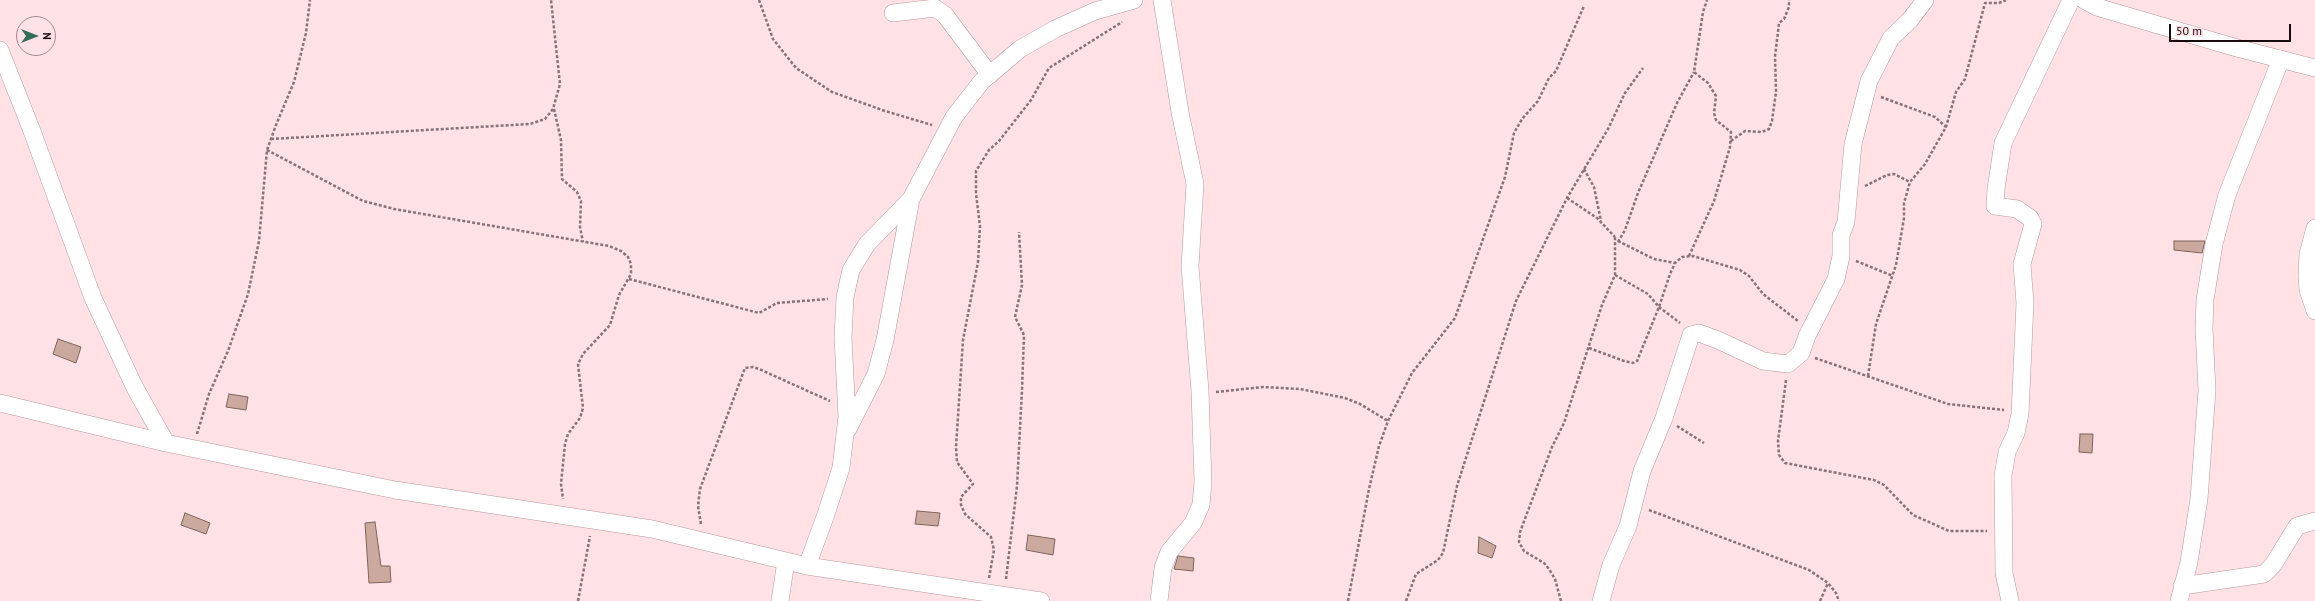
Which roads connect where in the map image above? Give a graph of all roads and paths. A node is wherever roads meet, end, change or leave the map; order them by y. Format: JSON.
{"nodes":[{"id":1,"x":310,"y":0,"type":"edge"},
{"id":2,"x":551,"y":0,"type":"edge"},
{"id":3,"x":758,"y":0,"type":"edge"},
{"id":4,"x":1134,"y":0,"type":"edge"},
{"id":5,"x":1162,"y":0,"type":"edge"},
{"id":6,"x":1707,"y":0,"type":"edge"},
{"id":7,"x":1789,"y":0,"type":"edge"},
{"id":8,"x":1925,"y":0,"type":"edge"},
{"id":9,"x":2006,"y":0,"type":"edge"},
{"id":10,"x":2071,"y":0,"type":"edge"},
{"id":11,"x":2084,"y":0,"type":"edge"},
{"id":12,"x":1584,"y":6,"type":"dead end"},
{"id":13,"x":893,"y":13,"type":"dead end"},
{"id":14,"x":1128,"y":18,"type":"dead end"},
{"id":15,"x":0,"y":50,"type":"edge"},
{"id":16,"x":2281,"y":59,"type":"junction"},
{"id":17,"x":1643,"y":68,"type":"dead end"},
{"id":18,"x":2315,"y":68,"type":"edge"},
{"id":19,"x":1694,"y":72,"type":"junction"},
{"id":20,"x":990,"y":75,"type":"junction"},
{"id":21,"x":1864,"y":98,"type":"junction"},
{"id":22,"x":554,"y":109,"type":"junction"},
{"id":23,"x":1946,"y":126,"type":"junction"},
{"id":24,"x":948,"y":130,"type":"junction"},
{"id":25,"x":272,"y":139,"type":"junction"},
{"id":26,"x":1730,"y":142,"type":"junction"},
{"id":27,"x":267,"y":150,"type":"junction"},
{"id":28,"x":1584,"y":169,"type":"junction"},
{"id":29,"x":1910,"y":182,"type":"junction"},
{"id":30,"x":1849,"y":195,"type":"junction"},
{"id":31,"x":1567,"y":198,"type":"junction"},
{"id":32,"x":911,"y":199,"type":"junction"},
{"id":33,"x":1602,"y":222,"type":"junction"},
{"id":34,"x":2315,"y":228,"type":"edge"},
{"id":35,"x":1019,"y":232,"type":"dead end"},
{"id":36,"x":1615,"y":237,"type":"junction"},
{"id":37,"x":583,"y":242,"type":"junction"},
{"id":38,"x":1618,"y":242,"type":"junction"},
{"id":39,"x":1689,"y":256,"type":"junction"},
{"id":40,"x":1841,"y":256,"type":"junction"},
{"id":41,"x":1675,"y":263,"type":"junction"},
{"id":42,"x":1615,"y":275,"type":"junction"},
{"id":43,"x":1893,"y":276,"type":"junction"},
{"id":44,"x":629,"y":279,"type":"junction"},
{"id":45,"x":845,"y":297,"type":"junction"},
{"id":46,"x":1659,"y":307,"type":"junction"},
{"id":47,"x":2315,"y":311,"type":"edge"},
{"id":48,"x":1692,"y":333,"type":"junction"},
{"id":49,"x":1807,"y":336,"type":"junction"},
{"id":50,"x":1589,"y":348,"type":"junction"},
{"id":51,"x":1795,"y":358,"type":"junction"},
{"id":52,"x":1868,"y":376,"type":"junction"},
{"id":53,"x":1200,"y":391,"type":"junction"},
{"id":54,"x":0,"y":403,"type":"edge"},
{"id":55,"x":847,"y":409,"type":"junction"},
{"id":56,"x":2020,"y":414,"type":"junction"},
{"id":57,"x":1664,"y":418,"type":"junction"},
{"id":58,"x":1388,"y":421,"type":"junction"},
{"id":59,"x":845,"y":435,"type":"junction"},
{"id":60,"x":166,"y":443,"type":"junction"},
{"id":61,"x":1704,"y":443,"type":"dead end"},
{"id":62,"x":193,"y":448,"type":"junction"},
{"id":63,"x":1634,"y":502,"type":"junction"},
{"id":64,"x":586,"y":518,"type":"junction"},
{"id":65,"x":2315,"y":521,"type":"edge"},
{"id":66,"x":2004,"y":530,"type":"junction"},
{"id":67,"x":705,"y":540,"type":"junction"},
{"id":68,"x":786,"y":561,"type":"junction"},
{"id":69,"x":807,"y":566,"type":"junction"},
{"id":70,"x":1828,"y":583,"type":"junction"},
{"id":71,"x":978,"y":591,"type":"junction"},
{"id":72,"x":2180,"y":593,"type":"edge"},
{"id":73,"x":1004,"y":595,"type":"junction"},
{"id":74,"x":578,"y":601,"type":"edge"},
{"id":75,"x":780,"y":601,"type":"edge"},
{"id":76,"x":1041,"y":601,"type":"edge"},
{"id":77,"x":1159,"y":601,"type":"edge"},
{"id":78,"x":1348,"y":601,"type":"edge"},
{"id":79,"x":1406,"y":601,"type":"edge"},
{"id":80,"x":1561,"y":601,"type":"edge"},
{"id":81,"x":1601,"y":601,"type":"edge"},
{"id":82,"x":1820,"y":601,"type":"edge"},
{"id":83,"x":1839,"y":601,"type":"edge"},
{"id":84,"x":2010,"y":601,"type":"edge"}],
"edges":[{"from":1,"to":25,"type":"path"},
{"from":2,"to":22,"type":"path"},
{"from":3,"to":24,"type":"path"},
{"from":4,"to":20,"type":"street"},
{"from":5,"to":53,"type":"street"},
{"from":6,"to":19,"type":"path"},
{"from":7,"to":26,"type":"path"},
{"from":8,"to":21,"type":"street"},
{"from":9,"to":23,"type":"path"},
{"from":10,"to":56,"type":"street"},
{"from":11,"to":16,"type":"street"},
{"from":12,"to":58,"type":"path"},
{"from":13,"to":20,"type":"street"},
{"from":14,"to":71,"type":"path"},
{"from":15,"to":60,"type":"street"},
{"from":16,"to":18,"type":"street"},
{"from":16,"to":72,"type":"street"},
{"from":17,"to":28,"type":"path"},
{"from":19,"to":26,"type":"path"},
{"from":19,"to":38,"type":"path"},
{"from":20,"to":24,"type":"street"},
{"from":21,"to":23,"type":"path"},
{"from":21,"to":30,"type":"street"},
{"from":22,"to":25,"type":"path"},
{"from":22,"to":37,"type":"path"},
{"from":23,"to":29,"type":"path"},
{"from":24,"to":32,"type":"street"},
{"from":25,"to":27,"type":"path"},
{"from":26,"to":39,"type":"path"},
{"from":27,"to":37,"type":"path"},
{"from":27,"to":62,"type":"path"},
{"from":28,"to":31,"type":"path"},
{"from":28,"to":33,"type":"path"},
{"from":29,"to":30,"type":"path"},
{"from":29,"to":43,"type":"path"},
{"from":30,"to":40,"type":"street"},
{"from":31,"to":33,"type":"path"},
{"from":31,"to":79,"type":"path"},
{"from":32,"to":45,"type":"street"},
{"from":32,"to":59,"type":"street"},
{"from":33,"to":36,"type":"path"},
{"from":34,"to":47,"type":"street"},
{"from":35,"to":73,"type":"path"},
{"from":36,"to":38,"type":"path"},
{"from":36,"to":42,"type":"path"},
{"from":37,"to":44,"type":"path"},
{"from":38,"to":41,"type":"path"},
{"from":39,"to":41,"type":"path"},
{"from":39,"to":49,"type":"path"},
{"from":40,"to":43,"type":"path"},
{"from":40,"to":49,"type":"street"},
{"from":41,"to":46,"type":"path"},
{"from":42,"to":46,"type":"path"},
{"from":42,"to":50,"type":"path"},
{"from":43,"to":52,"type":"path"},
{"from":44,"to":45,"type":"path"},
{"from":44,"to":64,"type":"path"},
{"from":45,"to":55,"type":"street"},
{"from":46,"to":48,"type":"path"},
{"from":46,"to":50,"type":"path"},
{"from":48,"to":51,"type":"street"},
{"from":48,"to":57,"type":"street"},
{"from":49,"to":51,"type":"street"},
{"from":50,"to":80,"type":"path"},
{"from":51,"to":52,"type":"path"},
{"from":51,"to":66,"type":"path"},
{"from":52,"to":56,"type":"path"},
{"from":53,"to":58,"type":"path"},
{"from":53,"to":77,"type":"street"},
{"from":54,"to":60,"type":"street"},
{"from":55,"to":59,"type":"street"},
{"from":55,"to":67,"type":"path"},
{"from":56,"to":66,"type":"street"},
{"from":57,"to":61,"type":"path"},
{"from":57,"to":63,"type":"street"},
{"from":58,"to":78,"type":"path"},
{"from":59,"to":69,"type":"street"},
{"from":60,"to":62,"type":"street"},
{"from":62,"to":64,"type":"street"},
{"from":63,"to":70,"type":"path"},
{"from":63,"to":81,"type":"street"},
{"from":64,"to":67,"type":"street"},
{"from":64,"to":74,"type":"path"},
{"from":65,"to":72,"type":"street"},
{"from":66,"to":84,"type":"street"},
{"from":67,"to":68,"type":"street"},
{"from":68,"to":69,"type":"street"},
{"from":68,"to":75,"type":"street"},
{"from":69,"to":71,"type":"street"},
{"from":70,"to":82,"type":"path"},
{"from":70,"to":83,"type":"path"},
{"from":71,"to":73,"type":"street"},
{"from":73,"to":76,"type":"street"}]}
